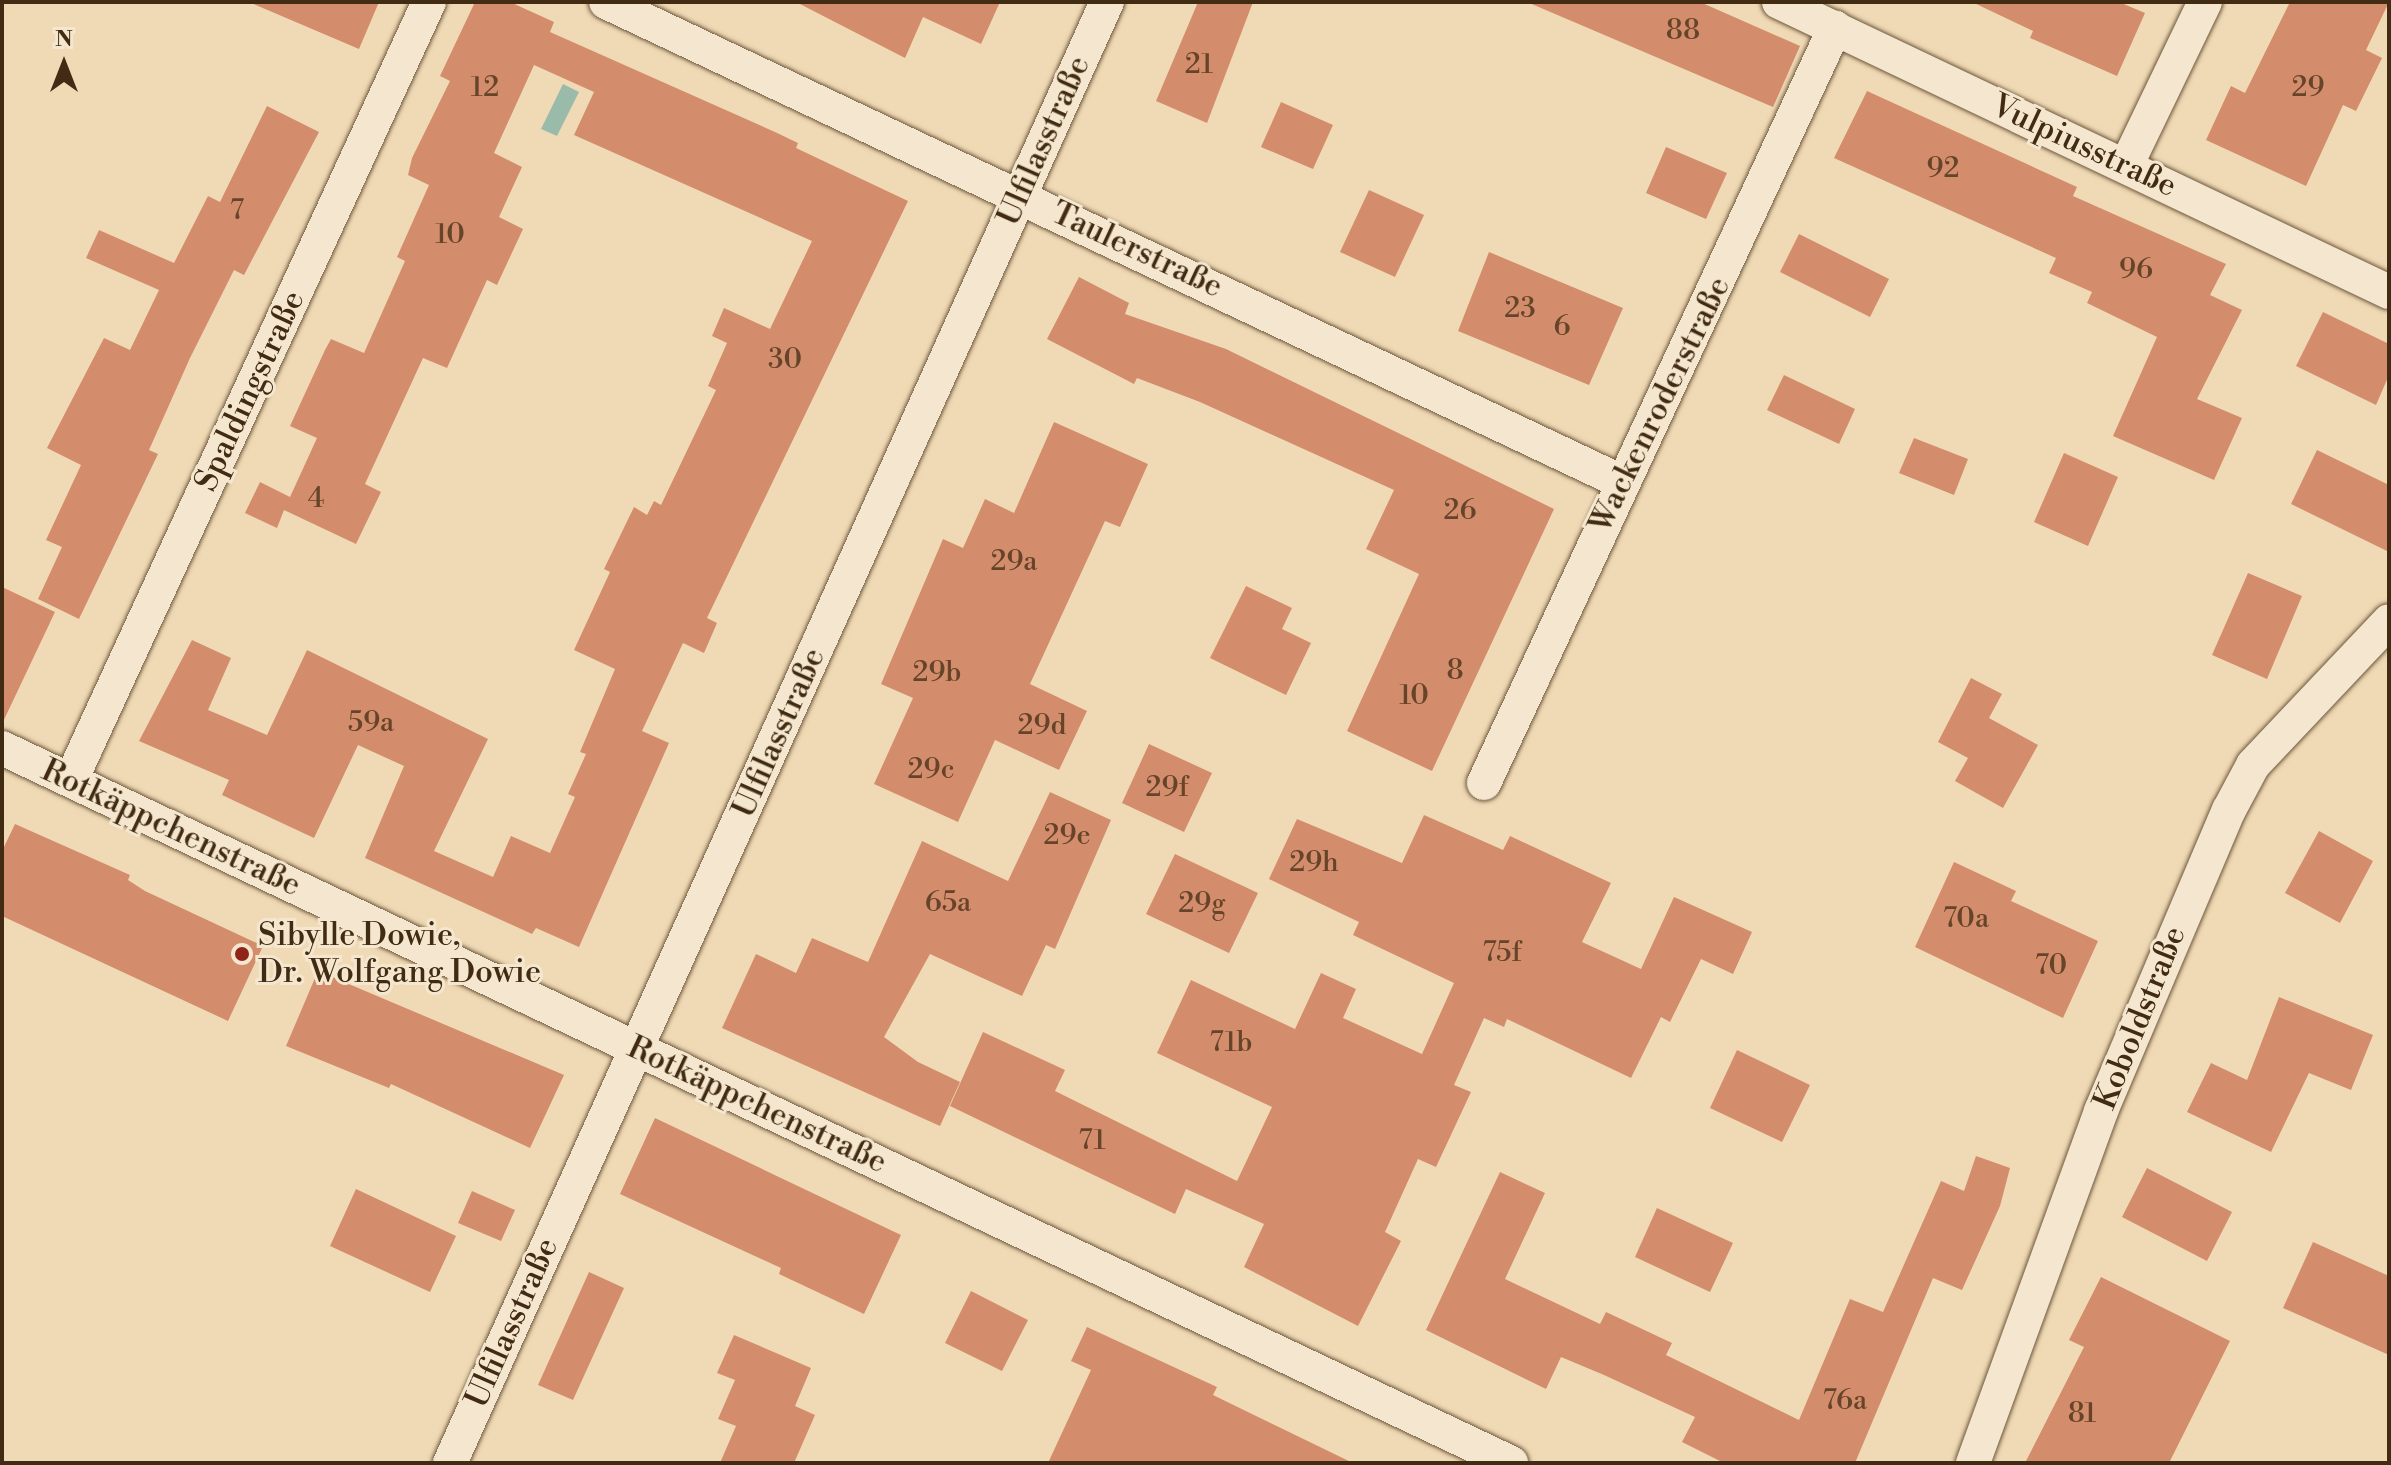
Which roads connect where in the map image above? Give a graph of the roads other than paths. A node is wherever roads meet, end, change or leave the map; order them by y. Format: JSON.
{"nodes":[{"id":1,"x":429,"y":2,"type":"edge"},
{"id":2,"x":606,"y":2,"type":"edge"},
{"id":3,"x":1107,"y":2,"type":"edge"},
{"id":4,"x":1779,"y":2,"type":"edge"},
{"id":5,"x":2205,"y":2,"type":"edge"},
{"id":6,"x":1835,"y":28,"type":"junction"},
{"id":7,"x":2126,"y":166,"type":"junction"},
{"id":8,"x":1019,"y":194,"type":"junction"},
{"id":9,"x":2389,"y":292,"type":"edge"},
{"id":10,"x":1622,"y":482,"type":"junction"},
{"id":11,"x":2389,"y":621,"type":"edge"},
{"id":12,"x":2,"y":748,"type":"edge"},
{"id":13,"x":71,"y":780,"type":"junction"},
{"id":14,"x":1484,"y":783,"type":"dead end"},
{"id":15,"x":639,"y":1049,"type":"junction"},
{"id":16,"x":450,"y":1463,"type":"edge"},
{"id":17,"x":1511,"y":1463,"type":"edge"},
{"id":18,"x":1973,"y":1463,"type":"edge"}],
"edges":[{"from":1,"to":13,"type":"street","name":"Spaldingstraße"},
{"from":2,"to":8,"type":"street","name":"Taulerstraße"},
{"from":3,"to":8,"type":"street","name":"Ulfilasstraße"},
{"from":4,"to":6,"type":"street","name":"Vulpiusstraße"},
{"from":5,"to":7,"type":"street"},
{"from":6,"to":7,"type":"street","name":"Vulpiusstraße"},
{"from":6,"to":10,"type":"street","name":"Wackenroderstraße"},
{"from":7,"to":9,"type":"street","name":"Vulpiusstraße"},
{"from":8,"to":10,"type":"street","name":"Taulerstraße"},
{"from":8,"to":15,"type":"street","name":"Ulfilasstraße"},
{"from":10,"to":14,"type":"street","name":"Wackenroderstraße"},
{"from":11,"to":18,"type":"street","name":"Koboldstraße"},
{"from":12,"to":13,"type":"street","name":"Rotkäppchenstraße"},
{"from":13,"to":15,"type":"street","name":"Rotkäppchenstraße"},
{"from":15,"to":16,"type":"street","name":"Ulfilasstraße"},
{"from":15,"to":17,"type":"street","name":"Rotkäppchenstraße"}]}
